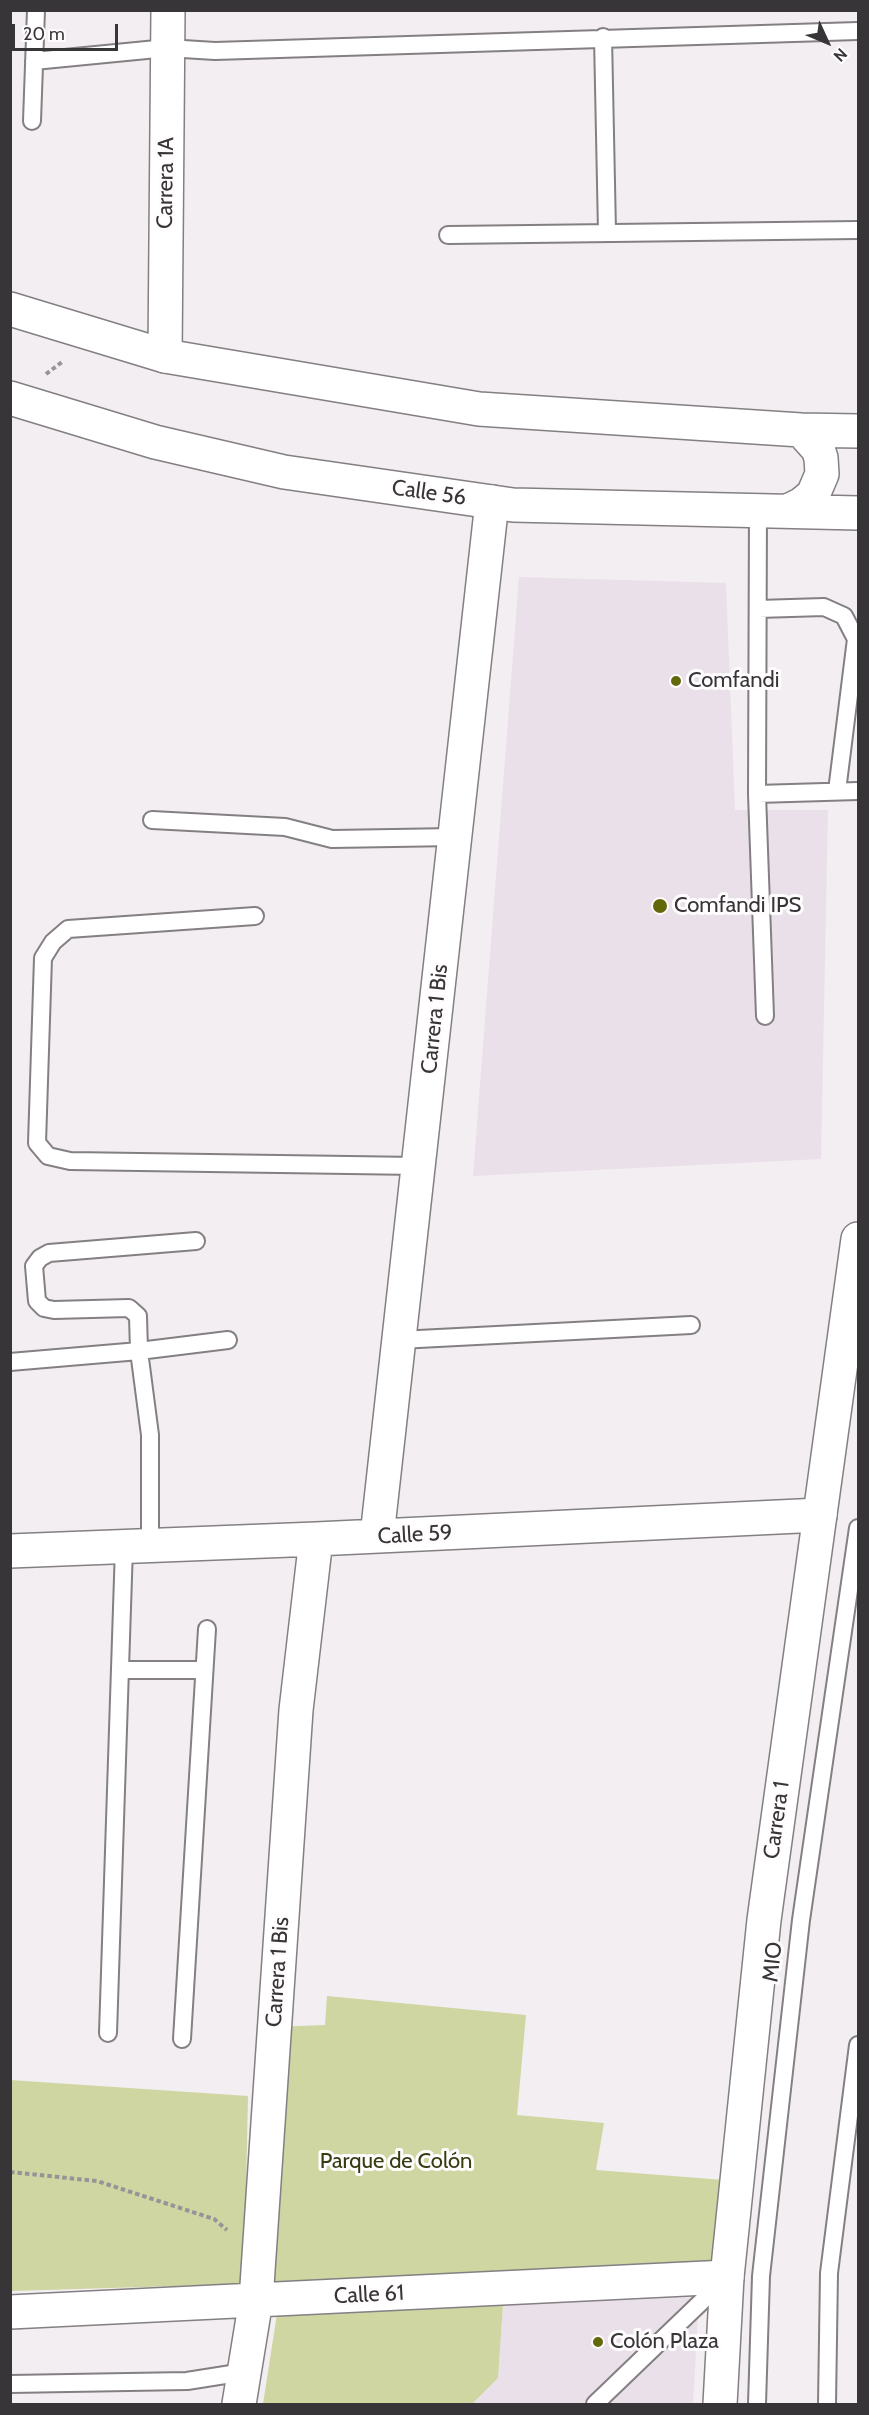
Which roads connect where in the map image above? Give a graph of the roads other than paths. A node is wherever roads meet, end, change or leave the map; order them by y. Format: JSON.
{"nodes":[{"id":1,"x":36,"y":10,"type":"edge"},
{"id":2,"x":168,"y":10,"type":"edge"},
{"id":3,"x":858,"y":30,"type":"edge"},
{"id":4,"x":603,"y":37,"type":"junction"},
{"id":5,"x":168,"y":48,"type":"junction"},
{"id":6,"x":34,"y":61,"type":"junction"},
{"id":7,"x":32,"y":121,"type":"dead end"},
{"id":8,"x":858,"y":230,"type":"edge"},
{"id":9,"x":607,"y":232,"type":"junction"},
{"id":10,"x":448,"y":235,"type":"dead end"},
{"id":11,"x":10,"y":309,"type":"edge"},
{"id":12,"x":165,"y":356,"type":"junction"},
{"id":13,"x":11,"y":399,"type":"edge"},
{"id":14,"x":801,"y":430,"type":"junction"},
{"id":15,"x":858,"y":431,"type":"edge"},
{"id":16,"x":492,"y":502,"type":"junction"},
{"id":17,"x":774,"y":510,"type":"junction"},
{"id":18,"x":858,"y":513,"type":"edge"},
{"id":19,"x":758,"y":609,"type":"junction"},
{"id":20,"x":837,"y":791,"type":"junction"},
{"id":21,"x":858,"y":791,"type":"edge"},
{"id":22,"x":757,"y":794,"type":"junction"},
{"id":23,"x":152,"y":820,"type":"dead end"},
{"id":24,"x":455,"y":837,"type":"junction"},
{"id":25,"x":255,"y":916,"type":"dead end"},
{"id":26,"x":765,"y":1016,"type":"dead end"},
{"id":27,"x":418,"y":1166,"type":"junction"},
{"id":28,"x":858,"y":1239,"type":"edge"},
{"id":29,"x":196,"y":1241,"type":"dead end"},
{"id":30,"x":691,"y":1325,"type":"dead end"},
{"id":31,"x":228,"y":1340,"type":"dead end"},
{"id":32,"x":399,"y":1340,"type":"junction"},
{"id":33,"x":139,"y":1351,"type":"junction"},
{"id":34,"x":10,"y":1362,"type":"edge"},
{"id":35,"x":820,"y":1515,"type":"junction"},
{"id":36,"x":858,"y":1528,"type":"edge"},
{"id":37,"x":377,"y":1536,"type":"junction"},
{"id":38,"x":316,"y":1539,"type":"junction"},
{"id":39,"x":137,"y":1547,"type":"junction"},
{"id":40,"x":10,"y":1551,"type":"edge"},
{"id":41,"x":207,"y":1629,"type":"dead end"},
{"id":42,"x":120,"y":1670,"type":"junction"},
{"id":43,"x":204,"y":1670,"type":"junction"},
{"id":44,"x":108,"y":2033,"type":"dead end"},
{"id":45,"x":182,"y":2039,"type":"dead end"},
{"id":46,"x":858,"y":2045,"type":"edge"},
{"id":47,"x":727,"y":2277,"type":"junction"},
{"id":48,"x":256,"y":2300,"type":"junction"},
{"id":49,"x":10,"y":2313,"type":"edge"},
{"id":50,"x":244,"y":2372,"type":"junction"},
{"id":51,"x":10,"y":2384,"type":"edge"},
{"id":52,"x":239,"y":2404,"type":"edge"},
{"id":53,"x":596,"y":2404,"type":"edge"},
{"id":54,"x":720,"y":2404,"type":"edge"},
{"id":55,"x":757,"y":2404,"type":"edge"},
{"id":56,"x":827,"y":2404,"type":"edge"}],
"edges":[{"from":1,"to":6,"type":"lane"},
{"from":2,"to":5,"type":"street","name":"Carrera 1A"},
{"from":3,"to":4,"type":"lane"},
{"from":4,"to":5,"type":"lane"},
{"from":4,"to":9,"type":"lane"},
{"from":5,"to":6,"type":"lane"},
{"from":5,"to":12,"type":"street","name":"Carrera 1A"},
{"from":6,"to":7,"type":"lane"},
{"from":8,"to":9,"type":"lane"},
{"from":9,"to":10,"type":"lane"},
{"from":11,"to":12,"type":"street"},
{"from":12,"to":14,"type":"street"},
{"from":13,"to":16,"type":"street","name":"Calle 56"},
{"from":14,"to":15,"type":"street"},
{"from":14,"to":17,"type":"street"},
{"from":16,"to":17,"type":"street","name":"Calle 56"},
{"from":16,"to":24,"type":"street","name":"Carrera 1 Bis"},
{"from":17,"to":18,"type":"street","name":"Calle 56"},
{"from":17,"to":19,"type":"lane"},
{"from":19,"to":20,"type":"lane"},
{"from":19,"to":22,"type":"lane"},
{"from":20,"to":21,"type":"lane"},
{"from":20,"to":22,"type":"lane"},
{"from":22,"to":26,"type":"lane"},
{"from":23,"to":24,"type":"lane"},
{"from":24,"to":27,"type":"street","name":"Carrera 1 Bis"},
{"from":25,"to":27,"type":"lane"},
{"from":27,"to":32,"type":"street","name":"Carrera 1 Bis"},
{"from":28,"to":35,"type":"street","name":"Carrera 1"},
{"from":29,"to":33,"type":"lane"},
{"from":30,"to":32,"type":"lane"},
{"from":31,"to":33,"type":"lane"},
{"from":32,"to":37,"type":"street","name":"Carrera 1 Bis"},
{"from":33,"to":34,"type":"lane"},
{"from":33,"to":39,"type":"lane"},
{"from":35,"to":37,"type":"street","name":"Calle 59"},
{"from":35,"to":47,"type":"street","name":"Carrera 1"},
{"from":36,"to":55,"type":"lane","name":"MIO"},
{"from":37,"to":38,"type":"street","name":"Calle 59"},
{"from":38,"to":39,"type":"street","name":"Calle 59"},
{"from":38,"to":48,"type":"street","name":"Carrera 1 Bis"},
{"from":39,"to":40,"type":"street","name":"Calle 59"},
{"from":39,"to":42,"type":"lane"},
{"from":41,"to":43,"type":"lane"},
{"from":42,"to":43,"type":"lane"},
{"from":42,"to":44,"type":"lane"},
{"from":43,"to":45,"type":"lane"},
{"from":46,"to":56,"type":"lane"},
{"from":47,"to":48,"type":"street","name":"Calle 61"},
{"from":47,"to":53,"type":"lane"},
{"from":47,"to":54,"type":"street","name":"Carrera 1"},
{"from":48,"to":49,"type":"street","name":"Calle 61"},
{"from":48,"to":50,"type":"street","name":"Carrera 1 Bis"},
{"from":50,"to":51,"type":"lane"},
{"from":50,"to":52,"type":"street","name":"Carrera 1 Bis"}]}
